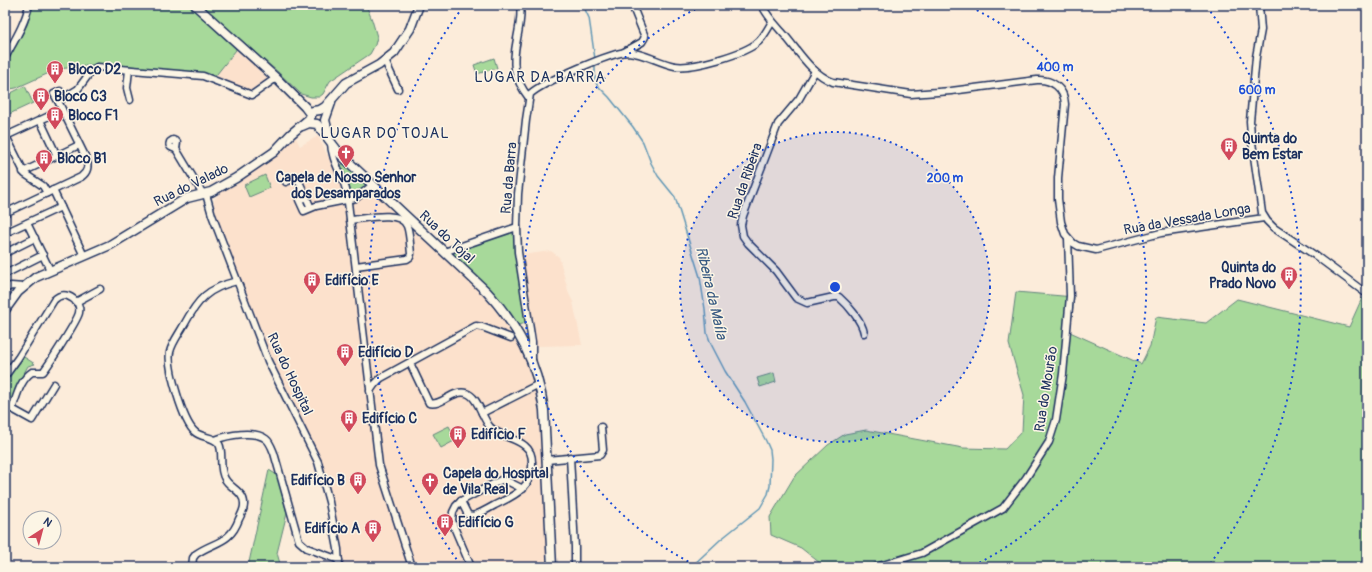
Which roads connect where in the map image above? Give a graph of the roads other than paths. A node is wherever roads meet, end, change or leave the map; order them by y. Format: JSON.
{"nodes":[{"id":1,"x":29,"y":5,"type":"edge"},
{"id":2,"x":195,"y":5,"type":"edge"},
{"id":3,"x":419,"y":5,"type":"edge"},
{"id":4,"x":520,"y":5,"type":"edge"},
{"id":5,"x":632,"y":5,"type":"edge"},
{"id":6,"x":762,"y":5,"type":"edge"},
{"id":7,"x":1259,"y":5,"type":"edge"},
{"id":8,"x":772,"y":22,"type":"junction"},
{"id":9,"x":622,"y":53,"type":"junction"},
{"id":10,"x":5,"y":58,"type":"edge"},
{"id":11,"x":386,"y":61,"type":"junction"},
{"id":12,"x":129,"y":70,"type":"junction"},
{"id":13,"x":815,"y":71,"type":"junction"},
{"id":14,"x":276,"y":78,"type":"junction"},
{"id":15,"x":398,"y":88,"type":"dead end"},
{"id":16,"x":335,"y":95,"type":"junction"},
{"id":17,"x":529,"y":98,"type":"junction"},
{"id":18,"x":130,"y":100,"type":"dead end"},
{"id":19,"x":298,"y":101,"type":"junction"},
{"id":20,"x":62,"y":110,"type":"junction"},
{"id":21,"x":319,"y":110,"type":"junction"},
{"id":22,"x":325,"y":118,"type":"junction"},
{"id":23,"x":40,"y":120,"type":"junction"},
{"id":24,"x":313,"y":120,"type":"junction"},
{"id":25,"x":6,"y":135,"type":"edge"},
{"id":26,"x":331,"y":142,"type":"junction"},
{"id":27,"x":79,"y":145,"type":"junction"},
{"id":28,"x":176,"y":149,"type":"dead end"},
{"id":29,"x":57,"y":156,"type":"junction"},
{"id":30,"x":24,"y":172,"type":"junction"},
{"id":31,"x":286,"y":182,"type":"dead end"},
{"id":32,"x":373,"y":185,"type":"junction"},
{"id":33,"x":50,"y":192,"type":"junction"},
{"id":34,"x":204,"y":194,"type":"junction"},
{"id":35,"x":348,"y":200,"type":"junction"},
{"id":36,"x":61,"y":207,"type":"junction"},
{"id":37,"x":5,"y":213,"type":"edge"},
{"id":38,"x":1264,"y":218,"type":"junction"},
{"id":39,"x":350,"y":220,"type":"junction"},
{"id":40,"x":27,"y":223,"type":"junction"},
{"id":41,"x":517,"y":227,"type":"junction"},
{"id":42,"x":5,"y":234,"type":"edge"},
{"id":43,"x":35,"y":238,"type":"junction"},
{"id":44,"x":1068,"y":238,"type":"junction"},
{"id":45,"x":444,"y":252,"type":"junction"},
{"id":46,"x":5,"y":253,"type":"edge"},
{"id":47,"x":43,"y":255,"type":"junction"},
{"id":48,"x":84,"y":256,"type":"junction"},
{"id":49,"x":356,"y":266,"type":"junction"},
{"id":50,"x":50,"y":270,"type":"junction"},
{"id":51,"x":5,"y":274,"type":"edge"},
{"id":52,"x":237,"y":281,"type":"junction"},
{"id":53,"x":24,"y":287,"type":"junction"},
{"id":54,"x":100,"y":288,"type":"dead end"},
{"id":55,"x":5,"y":289,"type":"edge"},
{"id":56,"x":1367,"y":294,"type":"edge"},
{"id":57,"x":76,"y":302,"type":"junction"},
{"id":58,"x":5,"y":310,"type":"edge"},
{"id":59,"x":531,"y":333,"type":"junction"},
{"id":60,"x":864,"y":333,"type":"dead end"},
{"id":61,"x":516,"y":337,"type":"junction"},
{"id":62,"x":410,"y":362,"type":"junction"},
{"id":63,"x":532,"y":362,"type":"junction"},
{"id":64,"x":5,"y":376,"type":"edge"},
{"id":65,"x":54,"y":384,"type":"dead end"},
{"id":66,"x":538,"y":384,"type":"junction"},
{"id":67,"x":370,"y":391,"type":"junction"},
{"id":68,"x":5,"y":405,"type":"edge"},
{"id":69,"x":12,"y":409,"type":"junction"},
{"id":70,"x":482,"y":413,"type":"junction"},
{"id":71,"x":601,"y":427,"type":"dead end"},
{"id":72,"x":215,"y":440,"type":"junction"},
{"id":73,"x":570,"y":458,"type":"junction"},
{"id":74,"x":547,"y":460,"type":"junction"},
{"id":75,"x":523,"y":489,"type":"junction"},
{"id":76,"x":461,"y":501,"type":"junction"},
{"id":77,"x":339,"y":560,"type":"junction"},
{"id":78,"x":192,"y":567,"type":"edge"},
{"id":79,"x":338,"y":567,"type":"edge"},
{"id":80,"x":412,"y":567,"type":"edge"},
{"id":81,"x":471,"y":567,"type":"edge"},
{"id":82,"x":552,"y":567,"type":"edge"},
{"id":83,"x":575,"y":567,"type":"edge"},
{"id":84,"x":876,"y":567,"type":"edge"}],
"edges":[{"from":1,"to":10,"type":"street"},
{"from":2,"to":14,"type":"main road","name":"Rua do Tojal"},
{"from":3,"to":11,"type":"main road"},
{"from":4,"to":17,"type":"street"},
{"from":5,"to":9,"type":"street"},
{"from":6,"to":8,"type":"street"},
{"from":7,"to":38,"type":"street"},
{"from":8,"to":9,"type":"street"},
{"from":8,"to":13,"type":"street"},
{"from":9,"to":17,"type":"street"},
{"from":11,"to":15,"type":"street"},
{"from":11,"to":16,"type":"main road"},
{"from":12,"to":14,"type":"street"},
{"from":12,"to":18,"type":"street"},
{"from":12,"to":20,"type":"street"},
{"from":13,"to":44,"type":"street"},
{"from":13,"to":60,"type":"street","name":"Rua da Ribeira"},
{"from":14,"to":19,"type":"main road","name":"Rua do Tojal"},
{"from":16,"to":21,"type":"main road"},
{"from":16,"to":22,"type":"main road"},
{"from":17,"to":41,"type":"street","name":"Rua da Barra"},
{"from":19,"to":21,"type":"main road"},
{"from":19,"to":24,"type":"main road","name":"Rua do Tojal"},
{"from":20,"to":23,"type":"street"},
{"from":20,"to":27,"type":"street"},
{"from":21,"to":22,"type":"main road"},
{"from":21,"to":24,"type":"main road"},
{"from":22,"to":24,"type":"main road"},
{"from":22,"to":26,"type":"main road"},
{"from":23,"to":25,"type":"street"},
{"from":23,"to":29,"type":"street"},
{"from":24,"to":26,"type":"main road","name":"Rua do Tojal"},
{"from":24,"to":34,"type":"main road","name":"Rua do Valado"},
{"from":25,"to":30,"type":"street"},
{"from":26,"to":32,"type":"main road","name":"Rua do Tojal"},
{"from":26,"to":35,"type":"street"},
{"from":27,"to":29,"type":"street"},
{"from":27,"to":33,"type":"street"},
{"from":28,"to":34,"type":"street","name":"Rua do Hospital"},
{"from":29,"to":30,"type":"street"},
{"from":30,"to":33,"type":"street"},
{"from":31,"to":35,"type":"street"},
{"from":32,"to":35,"type":"street"},
{"from":32,"to":45,"type":"main road","name":"Rua do Tojal"},
{"from":33,"to":36,"type":"street"},
{"from":33,"to":37,"type":"street"},
{"from":34,"to":48,"type":"main road","name":"Rua do Valado"},
{"from":34,"to":52,"type":"street","name":"Rua do Hospital"},
{"from":35,"to":39,"type":"street"},
{"from":36,"to":40,"type":"street"},
{"from":36,"to":48,"type":"street"},
{"from":38,"to":44,"type":"street","name":"Rua da Vessada Longa"},
{"from":38,"to":56,"type":"street"},
{"from":39,"to":49,"type":"street"},
{"from":39,"to":49,"type":"street"},
{"from":40,"to":42,"type":"street"},
{"from":40,"to":43,"type":"street"},
{"from":41,"to":45,"type":"street"},
{"from":41,"to":59,"type":"street","name":"Rua da Barra"},
{"from":43,"to":46,"type":"street"},
{"from":43,"to":47,"type":"street"},
{"from":44,"to":84,"type":"street","name":"Rua do Mourão"},
{"from":45,"to":61,"type":"main road","name":"Rua do Tojal"},
{"from":47,"to":50,"type":"street"},
{"from":47,"to":51,"type":"street"},
{"from":48,"to":50,"type":"main road","name":"Rua do Valado"},
{"from":49,"to":67,"type":"street"},
{"from":50,"to":53,"type":"main road","name":"Rua do Valado"},
{"from":52,"to":72,"type":"street"},
{"from":52,"to":77,"type":"street","name":"Rua do Hospital"},
{"from":53,"to":55,"type":"street"},
{"from":53,"to":58,"type":"main road","name":"Rua do Valado"},
{"from":54,"to":57,"type":"street"},
{"from":57,"to":64,"type":"street"},
{"from":57,"to":69,"type":"street"},
{"from":59,"to":61,"type":"street"},
{"from":59,"to":63,"type":"street","name":"Rua da Barra"},
{"from":61,"to":62,"type":"street"},
{"from":61,"to":63,"type":"main road","name":"Rua do Tojal"},
{"from":62,"to":67,"type":"street"},
{"from":62,"to":70,"type":"street"},
{"from":63,"to":66,"type":"main road","name":"Rua do Tojal"},
{"from":65,"to":69,"type":"street"},
{"from":66,"to":70,"type":"street"},
{"from":66,"to":74,"type":"main road","name":"Rua do Tojal"},
{"from":67,"to":80,"type":"street"},
{"from":68,"to":69,"type":"street"},
{"from":70,"to":75,"type":"street"},
{"from":71,"to":73,"type":"street"},
{"from":72,"to":77,"type":"street"},
{"from":72,"to":78,"type":"street"},
{"from":73,"to":74,"type":"street"},
{"from":73,"to":83,"type":"street"},
{"from":74,"to":82,"type":"main road","name":"Rua do Tojal"},
{"from":75,"to":76,"type":"street"},
{"from":75,"to":76,"type":"street"},
{"from":76,"to":81,"type":"street"},
{"from":77,"to":79,"type":"street","name":"Rua do Hospital"}]}
